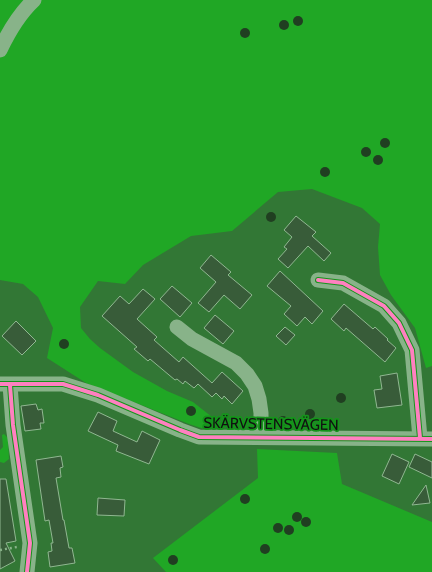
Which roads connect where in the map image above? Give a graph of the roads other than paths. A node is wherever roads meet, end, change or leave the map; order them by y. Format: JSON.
{"nodes":[{"id":1,"x":34,"y":0,"type":"edge"},
{"id":2,"x":0,"y":50,"type":"edge"},
{"id":3,"x":318,"y":280,"type":"dead end"},
{"id":4,"x":177,"y":327,"type":"dead end"},
{"id":5,"x":5,"y":384,"type":"edge"},
{"id":6,"x":261,"y":437,"type":"junction"},
{"id":7,"x":426,"y":438,"type":"edge"},
{"id":8,"x":27,"y":572,"type":"edge"}],
"edges":[{"from":1,"to":2,"type":"street"},
{"from":3,"to":7,"type":"street","name":"SKÄRVSTENSVÄGEN"},
{"from":4,"to":6,"type":"street","name":"SKÄRVSTENSVÄGEN"},
{"from":5,"to":6,"type":"street","name":"SKÄRVSTENSVÄGEN"},
{"from":5,"to":8,"type":"street","name":"SKÄRVSTENSVÄGEN"},
{"from":6,"to":7,"type":"street","name":"SKÄRVSTENSVÄGEN"}]}
